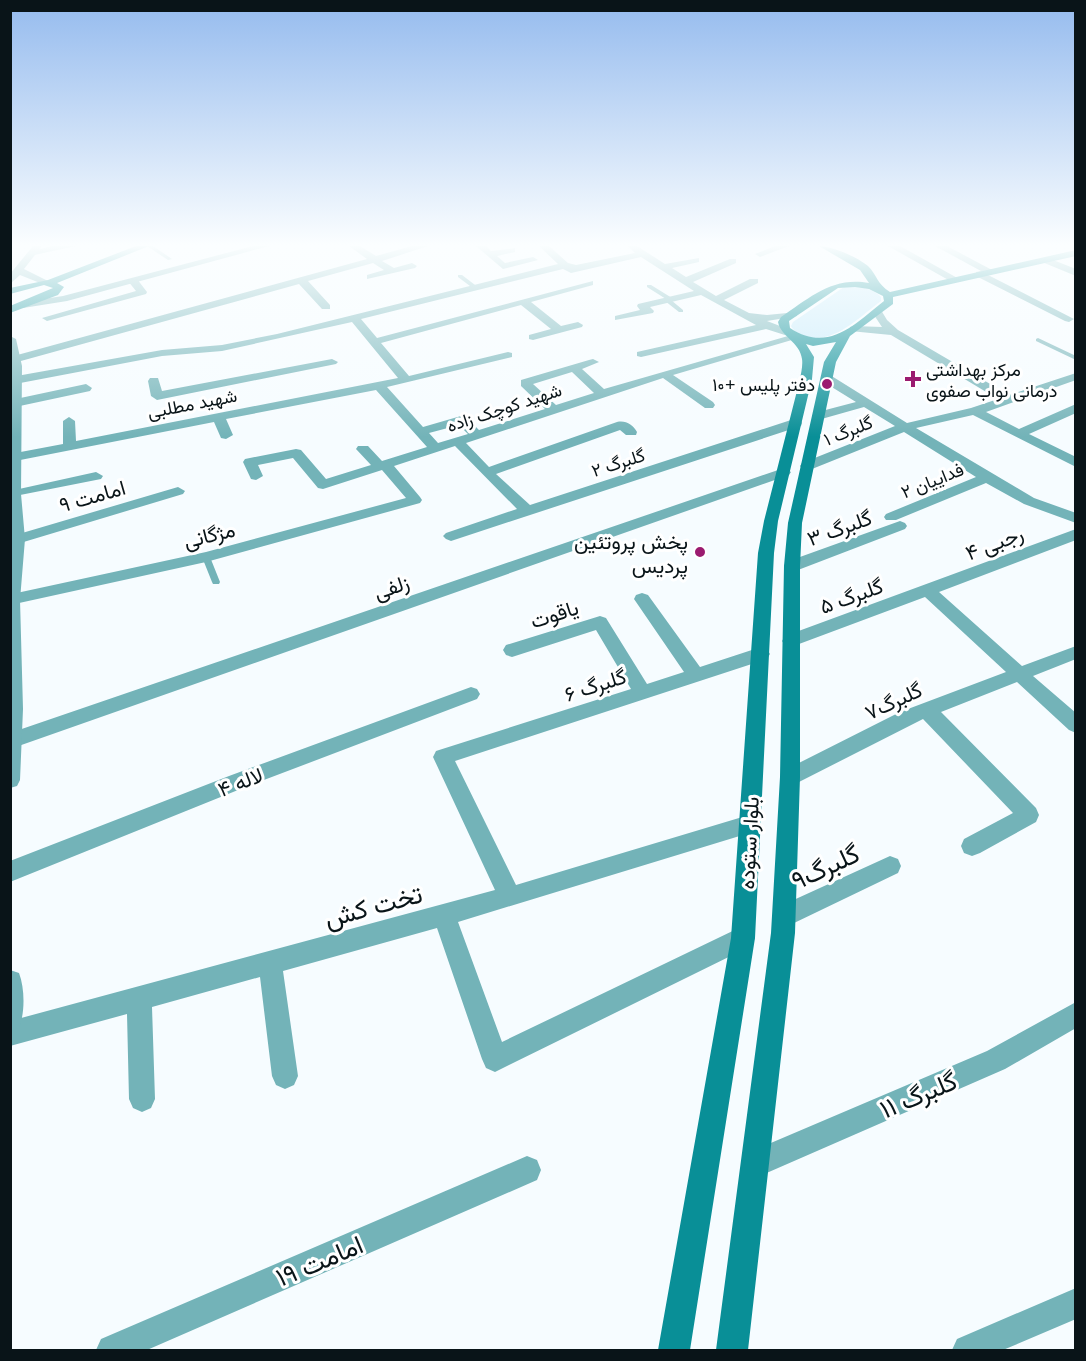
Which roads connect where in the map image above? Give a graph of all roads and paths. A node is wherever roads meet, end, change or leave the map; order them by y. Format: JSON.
{"nodes":[{"id":1,"x":78,"y":310,"type":"edge"},
{"id":2,"x":193,"y":310,"type":"edge"},
{"id":3,"x":392,"y":310,"type":"edge"},
{"id":4,"x":492,"y":310,"type":"edge"},
{"id":5,"x":534,"y":310,"type":"edge"},
{"id":6,"x":647,"y":310,"type":"edge"},
{"id":7,"x":732,"y":310,"type":"edge"},
{"id":8,"x":800,"y":310,"type":"edge"},
{"id":9,"x":880,"y":310,"type":"edge"},
{"id":10,"x":1051,"y":310,"type":"edge"},
{"id":11,"x":736,"y":312,"type":"junction"},
{"id":12,"x":877,"y":312,"type":"junction"},
{"id":13,"x":793,"y":314,"type":"junction"},
{"id":14,"x":47,"y":318,"type":"dead end"},
{"id":15,"x":619,"y":318,"type":"dead end"},
{"id":16,"x":355,"y":319,"type":"junction"},
{"id":17,"x":1069,"y":319,"type":"dead end"},
{"id":18,"x":578,"y":326,"type":"dead end"},
{"id":19,"x":764,"y":326,"type":"junction"},
{"id":20,"x":559,"y":330,"type":"junction"},
{"id":21,"x":850,"y":333,"type":"junction"},
{"id":22,"x":894,"y":333,"type":"junction"},
{"id":23,"x":793,"y":335,"type":"junction"},
{"id":24,"x":533,"y":337,"type":"dead end"},
{"id":25,"x":10,"y":339,"type":"edge"},
{"id":26,"x":1038,"y":340,"type":"dead end"},
{"id":27,"x":374,"y":342,"type":"junction"},
{"id":28,"x":641,"y":354,"type":"dead end"},
{"id":29,"x":508,"y":355,"type":"dead end"},
{"id":30,"x":1076,"y":358,"type":"edge"},
{"id":31,"x":13,"y":361,"type":"edge"},
{"id":32,"x":332,"y":362,"type":"dead end"},
{"id":33,"x":593,"y":362,"type":"dead end"},
{"id":34,"x":574,"y":368,"type":"junction"},
{"id":35,"x":664,"y":374,"type":"junction"},
{"id":36,"x":1076,"y":376,"type":"edge"},
{"id":37,"x":826,"y":378,"type":"junction"},
{"id":38,"x":406,"y":380,"type":"junction"},
{"id":39,"x":154,"y":381,"type":"dead end"},
{"id":40,"x":378,"y":385,"type":"junction"},
{"id":41,"x":86,"y":388,"type":"dead end"},
{"id":42,"x":602,"y":393,"type":"junction"},
{"id":43,"x":14,"y":394,"type":"edge"},
{"id":44,"x":237,"y":397,"type":"junction"},
{"id":45,"x":1009,"y":400,"type":"junction"},
{"id":46,"x":866,"y":403,"type":"junction"},
{"id":47,"x":709,"y":405,"type":"dead end"},
{"id":48,"x":554,"y":410,"type":"junction"},
{"id":49,"x":1074,"y":410,"type":"edge"},
{"id":50,"x":975,"y":411,"type":"junction"},
{"id":51,"x":218,"y":416,"type":"junction"},
{"id":52,"x":818,"y":416,"type":"junction"},
{"id":53,"x":69,"y":421,"type":"dead end"},
{"id":54,"x":796,"y":423,"type":"junction"},
{"id":55,"x":904,"y":427,"type":"junction"},
{"id":56,"x":419,"y":432,"type":"junction"},
{"id":57,"x":631,"y":432,"type":"dead end"},
{"id":58,"x":1017,"y":434,"type":"junction"},
{"id":59,"x":226,"y":435,"type":"dead end"},
{"id":60,"x":477,"y":435,"type":"junction"},
{"id":61,"x":457,"y":441,"type":"junction"},
{"id":62,"x":70,"y":446,"type":"junction"},
{"id":63,"x":363,"y":448,"type":"dead end"},
{"id":64,"x":435,"y":448,"type":"junction"},
{"id":65,"x":12,"y":457,"type":"edge"},
{"id":66,"x":1076,"y":463,"type":"edge"},
{"id":67,"x":382,"y":465,"type":"junction"},
{"id":68,"x":807,"y":466,"type":"junction"},
{"id":69,"x":487,"y":472,"type":"junction"},
{"id":70,"x":784,"y":472,"type":"junction"},
{"id":71,"x":96,"y":476,"type":"dead end"},
{"id":72,"x":256,"y":476,"type":"dead end"},
{"id":73,"x":987,"y":478,"type":"junction"},
{"id":74,"x":13,"y":489,"type":"edge"},
{"id":75,"x":178,"y":491,"type":"dead end"},
{"id":76,"x":527,"y":511,"type":"junction"},
{"id":77,"x":1076,"y":518,"type":"edge"},
{"id":78,"x":896,"y":522,"type":"joint"},
{"id":79,"x":1076,"y":534,"type":"edge"},
{"id":80,"x":451,"y":536,"type":"dead end"},
{"id":81,"x":17,"y":539,"type":"junction"},
{"id":82,"x":206,"y":557,"type":"junction"},
{"id":83,"x":792,"y":566,"type":"junction"},
{"id":84,"x":216,"y":582,"type":"dead end"},
{"id":85,"x":927,"y":590,"type":"junction"},
{"id":86,"x":12,"y":597,"type":"edge"},
{"id":87,"x":642,"y":599,"type":"dead end"},
{"id":88,"x":791,"y":641,"type":"junction"},
{"id":89,"x":512,"y":650,"type":"dead end"},
{"id":90,"x":1076,"y":652,"type":"edge"},
{"id":91,"x":760,"y":654,"type":"junction"},
{"id":92,"x":696,"y":675,"type":"junction"},
{"id":93,"x":1021,"y":675,"type":"junction"},
{"id":94,"x":644,"y":692,"type":"junction"},
{"id":95,"x":471,"y":694,"type":"dead end"},
{"id":96,"x":12,"y":709,"type":"edge"},
{"id":97,"x":926,"y":709,"type":"junction"},
{"id":98,"x":1076,"y":725,"type":"edge"},
{"id":99,"x":11,"y":741,"type":"edge"},
{"id":100,"x":790,"y":777,"type":"junction"},
{"id":101,"x":10,"y":780,"type":"edge"},
{"id":102,"x":749,"y":824,"type":"junction"},
{"id":103,"x":972,"y":846,"type":"dead end"},
{"id":104,"x":890,"y":866,"type":"dead end"},
{"id":105,"x":10,"y":872,"type":"edge"},
{"id":106,"x":510,"y":897,"type":"junction"},
{"id":107,"x":444,"y":915,"type":"junction"},
{"id":108,"x":784,"y":916,"type":"junction"},
{"id":109,"x":743,"y":938,"type":"junction"},
{"id":110,"x":270,"y":962,"type":"junction"},
{"id":111,"x":10,"y":982,"type":"edge"},
{"id":112,"x":139,"y":998,"type":"junction"},
{"id":113,"x":11,"y":1000,"type":"edge"},
{"id":114,"x":1076,"y":1014,"type":"edge"},
{"id":115,"x":10,"y":1019,"type":"edge"},
{"id":116,"x":10,"y":1034,"type":"edge"},
{"id":117,"x":285,"y":1076,"type":"dead end"},
{"id":118,"x":142,"y":1099,"type":"dead end"},
{"id":119,"x":755,"y":1164,"type":"junction"},
{"id":120,"x":526,"y":1170,"type":"dead end"},
{"id":121,"x":1076,"y":1303,"type":"edge"},
{"id":122,"x":112,"y":1350,"type":"edge"},
{"id":123,"x":674,"y":1350,"type":"edge"},
{"id":124,"x":732,"y":1350,"type":"edge"},
{"id":125,"x":968,"y":1350,"type":"edge"}],
"edges":[{"from":1,"to":14,"type":"street"},
{"from":2,"to":31,"type":"street"},
{"from":3,"to":16,"type":"street"},
{"from":4,"to":27,"type":"street"},
{"from":5,"to":20,"type":"street"},
{"from":6,"to":15,"type":"street"},
{"from":7,"to":11,"type":"street"},
{"from":8,"to":13,"type":"main road"},
{"from":9,"to":12,"type":"main road"},
{"from":10,"to":17,"type":"street"},
{"from":11,"to":13,"type":"street"},
{"from":11,"to":19,"type":"street"},
{"from":12,"to":21,"type":"main road"},
{"from":12,"to":22,"type":"street"},
{"from":13,"to":23,"type":"main road"},
{"from":16,"to":27,"type":"street"},
{"from":16,"to":43,"type":"street"},
{"from":18,"to":20,"type":"street"},
{"from":19,"to":23,"type":"street"},
{"from":19,"to":28,"type":"street"},
{"from":20,"to":24,"type":"street"},
{"from":21,"to":22,"type":"street"},
{"from":21,"to":23,"type":"main road"},
{"from":21,"to":37,"type":"main road","name":"بلوار ستوده"},
{"from":22,"to":45,"type":"street"},
{"from":23,"to":35,"type":"street","name":"شهید کوچک زاده"},
{"from":23,"to":54,"type":"main road","name":"بلوار ستوده"},
{"from":25,"to":31,"type":"street"},
{"from":26,"to":30,"type":"lane"},
{"from":27,"to":38,"type":"street"},
{"from":29,"to":38,"type":"street","name":"شهید مطلبی"},
{"from":31,"to":43,"type":"street"},
{"from":32,"to":44,"type":"street"},
{"from":33,"to":34,"type":"street"},
{"from":34,"to":42,"type":"street"},
{"from":34,"to":48,"type":"street"},
{"from":35,"to":42,"type":"street","name":"شهید کوچک زاده"},
{"from":35,"to":47,"type":"street"},
{"from":36,"to":45,"type":"street","name":"گلبرگ ۱"},
{"from":37,"to":46,"type":"street"},
{"from":37,"to":52,"type":"main road","name":"بلوار ستوده"},
{"from":38,"to":40,"type":"street","name":"شهید مطلبی"},
{"from":39,"to":44,"type":"street"},
{"from":40,"to":44,"type":"street","name":"شهید مطلبی"},
{"from":40,"to":56,"type":"street"},
{"from":41,"to":43,"type":"street"},
{"from":42,"to":48,"type":"street","name":"شهید کوچک زاده"},
{"from":43,"to":65,"type":"street"},
{"from":44,"to":51,"type":"street","name":"شهید مطلبی"},
{"from":45,"to":50,"type":"street","name":"گلبرگ ۱"},
{"from":46,"to":52,"type":"street"},
{"from":46,"to":55,"type":"street"},
{"from":48,"to":60,"type":"street","name":"شهید کوچک زاده"},
{"from":49,"to":58,"type":"street"},
{"from":50,"to":55,"type":"street","name":"گلبرگ ۱"},
{"from":50,"to":58,"type":"street"},
{"from":51,"to":59,"type":"street"},
{"from":51,"to":62,"type":"street","name":"شهید مطلبی"},
{"from":52,"to":68,"type":"main road","name":"بلوار ستوده"},
{"from":53,"to":62,"type":"street"},
{"from":54,"to":70,"type":"main road","name":"بلوار ستوده"},
{"from":54,"to":76,"type":"street","name":"گلبرگ ۲"},
{"from":55,"to":68,"type":"street","name":"گلبرگ ۱"},
{"from":55,"to":73,"type":"street"},
{"from":56,"to":60,"type":"street"},
{"from":56,"to":64,"type":"street"},
{"from":57,"to":69,"type":"street"},
{"from":58,"to":66,"type":"street"},
{"from":60,"to":61,"type":"street","name":"شهید کوچک زاده"},
{"from":61,"to":64,"type":"street","name":"شهید کوچک زاده"},
{"from":61,"to":69,"type":"street"},
{"from":62,"to":65,"type":"street","name":"شهید مطلبی"},
{"from":63,"to":67,"type":"street"},
{"from":64,"to":67,"type":"street","name":"شهید کوچک زاده"},
{"from":65,"to":74,"type":"street"},
{"from":67,"to":72,"type":"street","name":"شهید کوچک زاده"},
{"from":67,"to":82,"type":"street","name":"مژگانی"},
{"from":68,"to":83,"type":"main road","name":"بلوار ستوده"},
{"from":69,"to":76,"type":"street"},
{"from":70,"to":91,"type":"main road","name":"بلوار ستوده"},
{"from":70,"to":99,"type":"street","name":"زلفی"},
{"from":71,"to":74,"type":"street"},
{"from":73,"to":77,"type":"street"},
{"from":73,"to":78,"type":"street","name":"فداییان ۲"},
{"from":74,"to":81,"type":"street"},
{"from":75,"to":81,"type":"street","name":"امامت ۹"},
{"from":76,"to":80,"type":"street","name":"گلبرگ ۲"},
{"from":78,"to":83,"type":"street","name":"گلبرگ ۳"},
{"from":79,"to":85,"type":"street","name":"رجبی ۴"},
{"from":81,"to":86,"type":"street"},
{"from":82,"to":84,"type":"lane"},
{"from":82,"to":86,"type":"street","name":"مژگانی"},
{"from":83,"to":88,"type":"main road","name":"بلوار ستوده"},
{"from":85,"to":88,"type":"street","name":"گلبرگ ۵"},
{"from":85,"to":93,"type":"street"},
{"from":86,"to":96,"type":"street"},
{"from":87,"to":92,"type":"street"},
{"from":88,"to":100,"type":"main road","name":"بلوار ستوده"},
{"from":89,"to":94,"type":"street","name":"یاقوت"},
{"from":90,"to":93,"type":"street","name":"گلبرگ۷"},
{"from":91,"to":92,"type":"street","name":"گلبرگ ۶"},
{"from":91,"to":102,"type":"main road","name":"بلوار ستوده"},
{"from":92,"to":94,"type":"street","name":"گلبرگ ۶"},
{"from":93,"to":97,"type":"street","name":"گلبرگ۷"},
{"from":93,"to":98,"type":"street"},
{"from":94,"to":106,"type":"street","name":"گلبرگ ۶"},
{"from":95,"to":105,"type":"street","name":"لاله ۴"},
{"from":96,"to":99,"type":"street"},
{"from":97,"to":100,"type":"street","name":"گلبرگ۷"},
{"from":97,"to":103,"type":"street"},
{"from":99,"to":101,"type":"street"},
{"from":100,"to":108,"type":"main road","name":"بلوار ستوده"},
{"from":102,"to":106,"type":"street","name":"تخت کش"},
{"from":102,"to":109,"type":"main road","name":"بلوار ستوده"},
{"from":104,"to":108,"type":"street","name":"گلبرگ۹"},
{"from":106,"to":107,"type":"street","name":"تخت کش"},
{"from":107,"to":109,"type":"street"},
{"from":107,"to":110,"type":"street","name":"تخت کش"},
{"from":108,"to":119,"type":"main road","name":"بلوار ستوده"},
{"from":109,"to":123,"type":"main road","name":"بلوار ستوده"},
{"from":110,"to":112,"type":"street","name":"تخت کش"},
{"from":110,"to":117,"type":"street"},
{"from":111,"to":113,"type":"street"},
{"from":112,"to":116,"type":"street","name":"تخت کش"},
{"from":112,"to":118,"type":"street"},
{"from":113,"to":115,"type":"street"},
{"from":114,"to":119,"type":"street","name":"گلبرگ ۱۱"},
{"from":119,"to":124,"type":"main road","name":"بلوار ستوده"},
{"from":120,"to":122,"type":"street","name":"امامت ۱۹"},
{"from":121,"to":125,"type":"street"}]}
